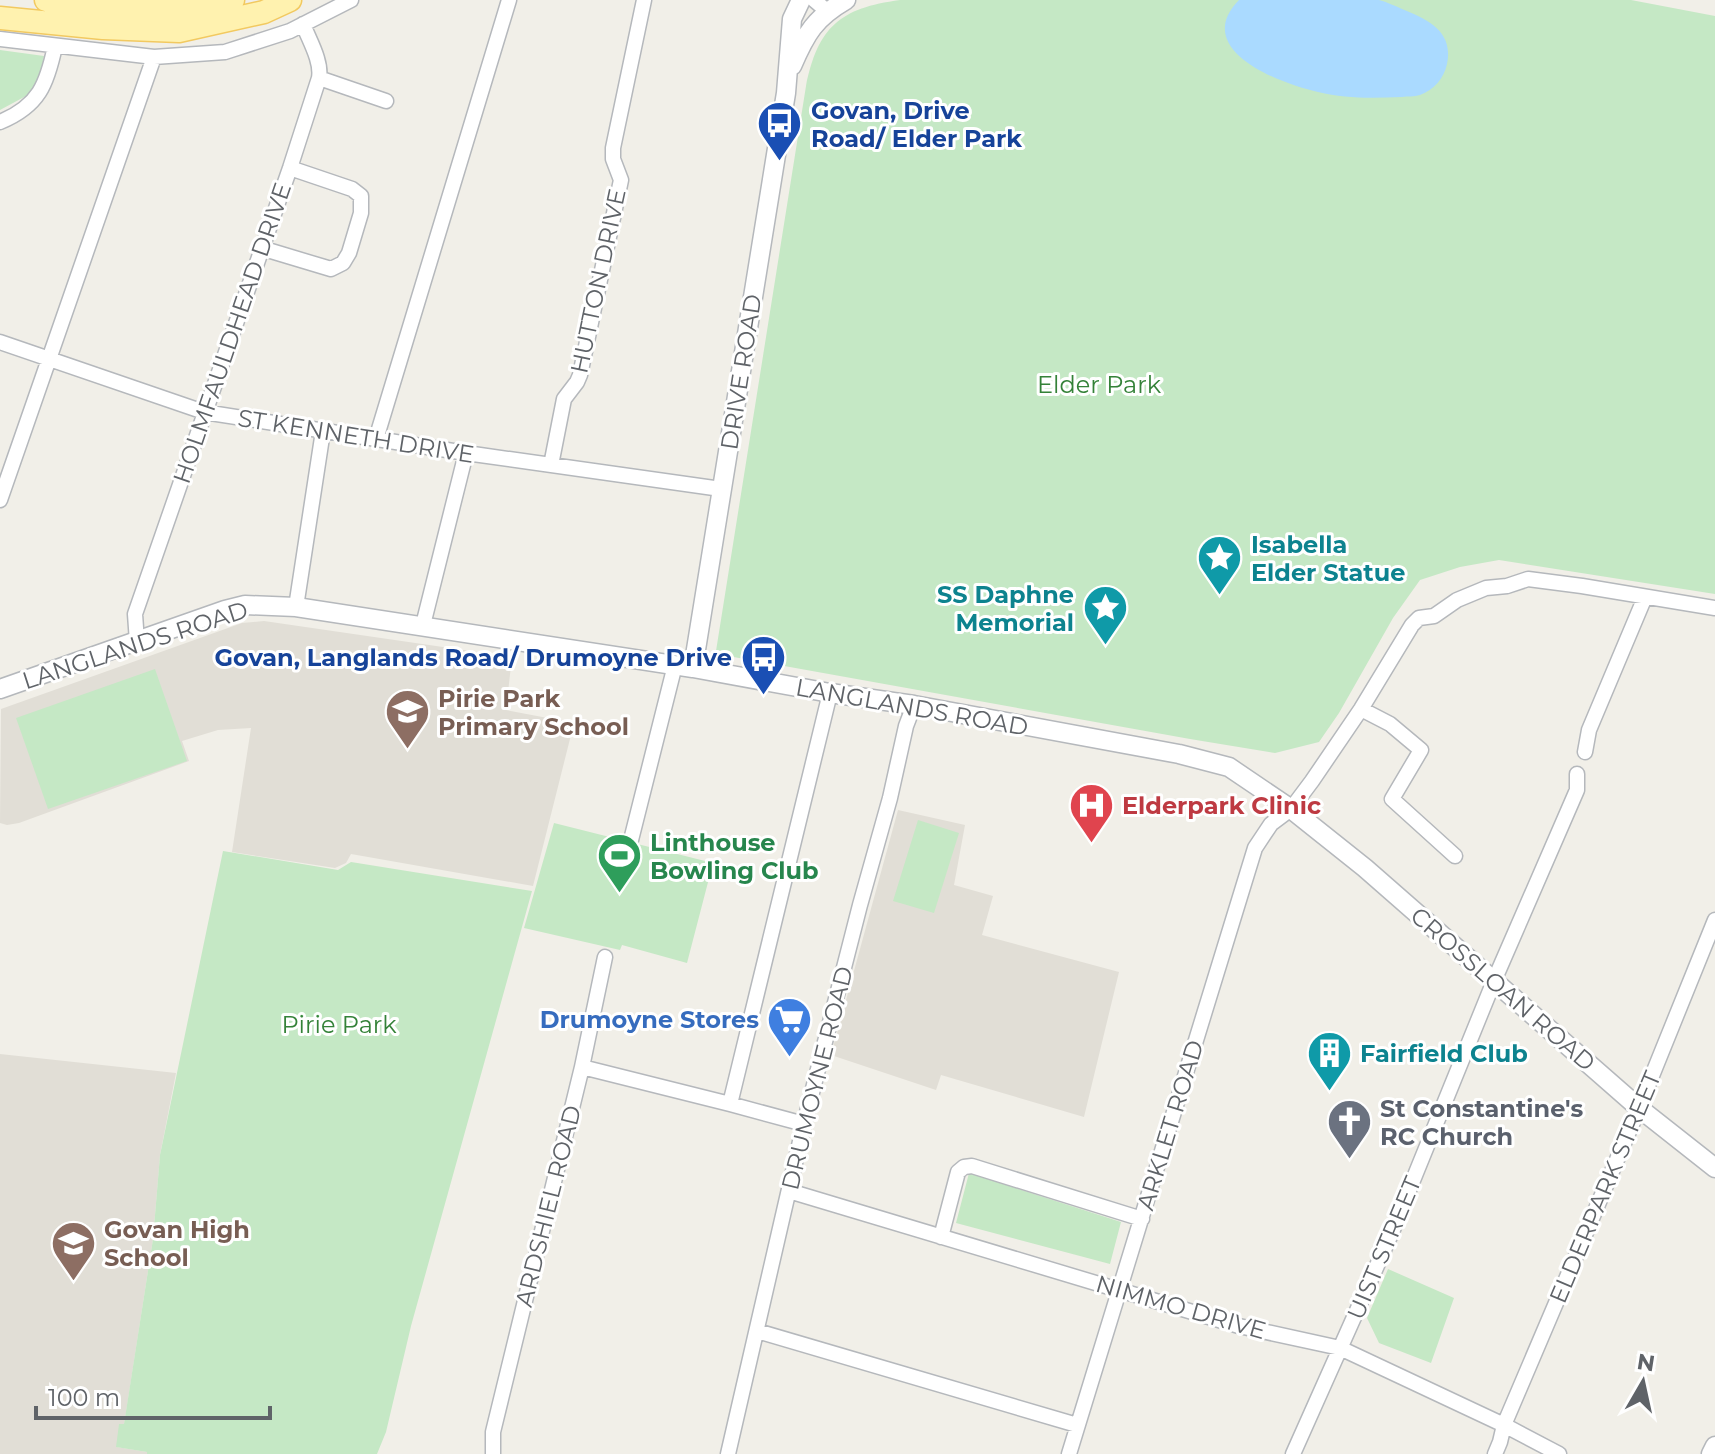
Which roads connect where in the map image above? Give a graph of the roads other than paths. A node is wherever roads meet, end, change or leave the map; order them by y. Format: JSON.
{"nodes":[{"id":1,"x":33,"y":0,"type":"edge"},
{"id":2,"x":233,"y":0,"type":"edge"},
{"id":3,"x":290,"y":0,"type":"edge"},
{"id":4,"x":351,"y":0,"type":"edge"},
{"id":5,"x":509,"y":0,"type":"edge"},
{"id":6,"x":644,"y":0,"type":"edge"},
{"id":7,"x":801,"y":0,"type":"edge"},
{"id":8,"x":846,"y":0,"type":"edge"},
{"id":9,"x":51,"y":2,"type":"edge"},
{"id":10,"x":820,"y":6,"type":"edge"},
{"id":11,"x":5,"y":18,"type":"edge"},
{"id":12,"x":303,"y":24,"type":"junction"},
{"id":13,"x":0,"y":39,"type":"edge"},
{"id":14,"x":55,"y":46,"type":"junction"},
{"id":15,"x":154,"y":57,"type":"junction"},
{"id":16,"x":788,"y":76,"type":"junction"},
{"id":17,"x":319,"y":78,"type":"junction"},
{"id":18,"x":386,"y":101,"type":"dead end"},
{"id":19,"x":0,"y":122,"type":"edge"},
{"id":20,"x":290,"y":168,"type":"junction"},
{"id":21,"x":261,"y":248,"type":"junction"},
{"id":22,"x":0,"y":342,"type":"edge"},
{"id":23,"x":48,"y":359,"type":"junction"},
{"id":24,"x":204,"y":412,"type":"junction"},
{"id":25,"x":323,"y":431,"type":"junction"},
{"id":26,"x":376,"y":439,"type":"junction"},
{"id":27,"x":466,"y":453,"type":"junction"},
{"id":28,"x":551,"y":465,"type":"junction"},
{"id":29,"x":721,"y":489,"type":"junction"},
{"id":30,"x":0,"y":500,"type":"edge"},
{"id":31,"x":1645,"y":597,"type":"junction"},
{"id":32,"x":296,"y":607,"type":"junction"},
{"id":33,"x":1715,"y":608,"type":"edge"},
{"id":34,"x":423,"y":625,"type":"junction"},
{"id":35,"x":137,"y":642,"type":"junction"},
{"id":36,"x":684,"y":666,"type":"junction"},
{"id":37,"x":0,"y":689,"type":"edge"},
{"id":38,"x":830,"y":693,"type":"junction"},
{"id":39,"x":914,"y":705,"type":"junction"},
{"id":40,"x":1361,"y":709,"type":"junction"},
{"id":41,"x":1585,"y":752,"type":"dead end"},
{"id":42,"x":1577,"y":774,"type":"dead end"},
{"id":43,"x":1291,"y":809,"type":"junction"},
{"id":44,"x":631,"y":840,"type":"dead end"},
{"id":45,"x":1455,"y":856,"type":"dead end"},
{"id":46,"x":1715,"y":920,"type":"edge"},
{"id":47,"x":605,"y":957,"type":"dead end"},
{"id":48,"x":1494,"y":981,"type":"junction"},
{"id":49,"x":582,"y":1067,"type":"junction"},
{"id":50,"x":730,"y":1104,"type":"junction"},
{"id":51,"x":1639,"y":1108,"type":"junction"},
{"id":52,"x":804,"y":1124,"type":"junction"},
{"id":53,"x":1715,"y":1168,"type":"edge"},
{"id":54,"x":789,"y":1191,"type":"junction"},
{"id":55,"x":1142,"y":1219,"type":"junction"},
{"id":56,"x":941,"y":1237,"type":"junction"},
{"id":57,"x":1120,"y":1290,"type":"junction"},
{"id":58,"x":757,"y":1331,"type":"junction"},
{"id":59,"x":1340,"y":1348,"type":"junction"},
{"id":60,"x":1077,"y":1425,"type":"junction"},
{"id":61,"x":1504,"y":1425,"type":"junction"},
{"id":62,"x":1715,"y":1446,"type":"edge"},
{"id":63,"x":493,"y":1454,"type":"edge"},
{"id":64,"x":728,"y":1454,"type":"edge"},
{"id":65,"x":1069,"y":1454,"type":"edge"},
{"id":66,"x":1293,"y":1454,"type":"edge"},
{"id":67,"x":1495,"y":1454,"type":"edge"},
{"id":68,"x":1559,"y":1454,"type":"edge"},
{"id":69,"x":1711,"y":1454,"type":"edge"}],
"edges":[{"from":1,"to":9,"type":"main road"},
{"from":2,"to":9,"type":"main road"},
{"from":3,"to":11,"type":"main road"},
{"from":4,"to":12,"type":"street"},
{"from":5,"to":26,"type":"street"},
{"from":6,"to":28,"type":"street","name":"HUTTON DRIVE"},
{"from":7,"to":16,"type":"street","name":"DRIVE ROAD"},
{"from":8,"to":10,"type":"street","name":"DRIVE ROAD"},
{"from":10,"to":16,"type":"street","name":"DRIVE ROAD"},
{"from":12,"to":15,"type":"street"},
{"from":12,"to":17,"type":"street"},
{"from":13,"to":14,"type":"street"},
{"from":14,"to":15,"type":"street"},
{"from":14,"to":19,"type":"street"},
{"from":15,"to":23,"type":"street"},
{"from":16,"to":29,"type":"street","name":"DRIVE ROAD"},
{"from":17,"to":18,"type":"street"},
{"from":17,"to":20,"type":"street","name":"HOLMFAULDHEAD DRIVE"},
{"from":20,"to":21,"type":"street","name":"HOLMFAULDHEAD DRIVE"},
{"from":20,"to":21,"type":"street"},
{"from":21,"to":24,"type":"street","name":"HOLMFAULDHEAD DRIVE"},
{"from":22,"to":23,"type":"street","name":"ST KENNETH DRIVE"},
{"from":23,"to":24,"type":"street","name":"ST KENNETH DRIVE"},
{"from":23,"to":30,"type":"street"},
{"from":24,"to":25,"type":"street","name":"ST KENNETH DRIVE"},
{"from":24,"to":35,"type":"street","name":"HOLMFAULDHEAD DRIVE"},
{"from":25,"to":26,"type":"street","name":"ST KENNETH DRIVE"},
{"from":25,"to":32,"type":"street"},
{"from":26,"to":27,"type":"street","name":"ST KENNETH DRIVE"},
{"from":27,"to":28,"type":"street","name":"ST KENNETH DRIVE"},
{"from":27,"to":34,"type":"street"},
{"from":28,"to":29,"type":"street","name":"ST KENNETH DRIVE"},
{"from":29,"to":36,"type":"street","name":"DRIVE ROAD"},
{"from":31,"to":33,"type":"street"},
{"from":31,"to":40,"type":"street"},
{"from":31,"to":41,"type":"street"},
{"from":32,"to":34,"type":"street","name":"LANGLANDS ROAD"},
{"from":32,"to":35,"type":"street","name":"LANGLANDS ROAD"},
{"from":34,"to":36,"type":"street","name":"LANGLANDS ROAD"},
{"from":35,"to":37,"type":"street","name":"LANGLANDS ROAD"},
{"from":36,"to":38,"type":"street","name":"LANGLANDS ROAD"},
{"from":36,"to":44,"type":"street"},
{"from":38,"to":39,"type":"street","name":"LANGLANDS ROAD"},
{"from":38,"to":50,"type":"street"},
{"from":39,"to":43,"type":"street","name":"LANGLANDS ROAD"},
{"from":39,"to":52,"type":"street","name":"DRUMOYNE ROAD"},
{"from":40,"to":43,"type":"street"},
{"from":40,"to":45,"type":"street"},
{"from":42,"to":48,"type":"street","name":"UIST STREET"},
{"from":43,"to":48,"type":"street","name":"CROSSLOAN ROAD"},
{"from":43,"to":55,"type":"street","name":"ARKLET ROAD"},
{"from":46,"to":51,"type":"street","name":"ELDERPARK STREET"},
{"from":47,"to":49,"type":"street","name":"ARDSHIEL ROAD"},
{"from":48,"to":51,"type":"street","name":"CROSSLOAN ROAD"},
{"from":48,"to":59,"type":"street","name":"UIST STREET"},
{"from":49,"to":50,"type":"street"},
{"from":49,"to":63,"type":"street","name":"ARDSHIEL ROAD"},
{"from":50,"to":52,"type":"street"},
{"from":51,"to":53,"type":"street","name":"CROSSLOAN ROAD"},
{"from":51,"to":61,"type":"street","name":"ELDERPARK STREET"},
{"from":52,"to":54,"type":"street","name":"DRUMOYNE ROAD"},
{"from":54,"to":56,"type":"street","name":"NIMMO DRIVE"},
{"from":54,"to":58,"type":"street","name":"DRUMOYNE ROAD"},
{"from":55,"to":56,"type":"street"},
{"from":55,"to":57,"type":"street","name":"ARKLET ROAD"},
{"from":56,"to":57,"type":"street","name":"NIMMO DRIVE"},
{"from":57,"to":59,"type":"street","name":"NIMMO DRIVE"},
{"from":57,"to":60,"type":"street","name":"ARKLET ROAD"},
{"from":58,"to":60,"type":"street"},
{"from":58,"to":64,"type":"street","name":"DRUMOYNE ROAD"},
{"from":59,"to":61,"type":"street","name":"NIMMO DRIVE"},
{"from":59,"to":66,"type":"street","name":"UIST STREET"},
{"from":60,"to":65,"type":"street","name":"ARKLET ROAD"},
{"from":61,"to":67,"type":"street","name":"ELDERPARK STREET"},
{"from":61,"to":68,"type":"street","name":"NIMMO DRIVE"},
{"from":62,"to":69,"type":"street"}]}
